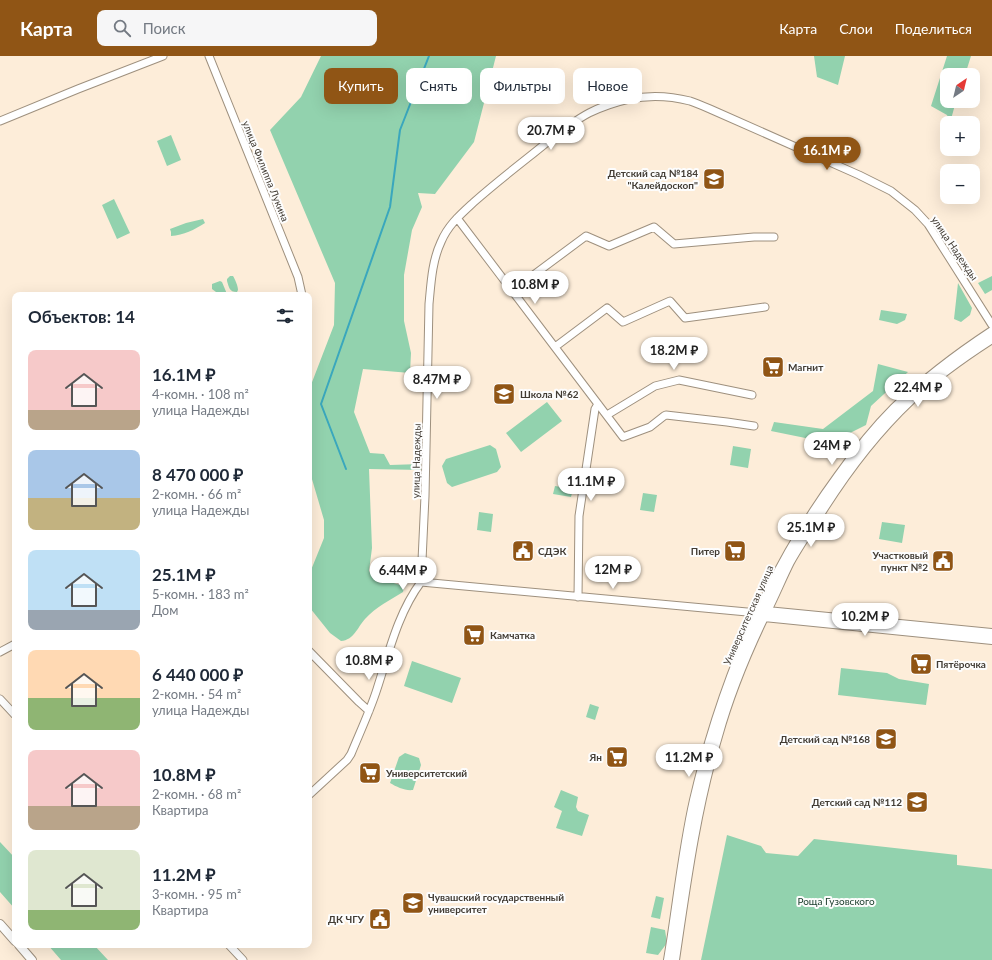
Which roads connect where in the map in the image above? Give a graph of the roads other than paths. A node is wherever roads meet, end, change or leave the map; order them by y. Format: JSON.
{"nodes":[{"id":1,"x":163,"y":56,"type":"edge"},
{"id":2,"x":209,"y":56,"type":"edge"},
{"id":3,"x":0,"y":121,"type":"edge"},
{"id":4,"x":457,"y":218,"type":"junction"},
{"id":5,"x":774,"y":237,"type":"dead end"},
{"id":6,"x":512,"y":291,"type":"junction"},
{"id":7,"x":301,"y":292,"type":"edge"},
{"id":8,"x":765,"y":307,"type":"dead end"},
{"id":9,"x":992,"y":325,"type":"edge"},
{"id":10,"x":992,"y":331,"type":"edge"},
{"id":11,"x":992,"y":339,"type":"edge"},
{"id":12,"x":555,"y":347,"type":"junction"},
{"id":13,"x":752,"y":395,"type":"dead end"},
{"id":14,"x":598,"y":404,"type":"junction"},
{"id":15,"x":607,"y":416,"type":"junction"},
{"id":16,"x":754,"y":426,"type":"dead end"},
{"id":17,"x":857,"y":456,"type":"junction"},
{"id":18,"x":421,"y":582,"type":"junction"},
{"id":19,"x":578,"y":597,"type":"junction"},
{"id":20,"x":763,"y":614,"type":"junction"},
{"id":21,"x":992,"y":633,"type":"edge"},
{"id":22,"x":977,"y":635,"type":"junction"},
{"id":23,"x":992,"y":640,"type":"edge"},
{"id":24,"x":12,"y":646,"type":"edge"},
{"id":25,"x":0,"y":652,"type":"edge"},
{"id":26,"x":312,"y":654,"type":"edge"},
{"id":27,"x":0,"y":699,"type":"edge"},
{"id":28,"x":369,"y":711,"type":"junction"},
{"id":29,"x":12,"y":712,"type":"edge"},
{"id":30,"x":312,"y":792,"type":"edge"},
{"id":31,"x":0,"y":924,"type":"edge"},
{"id":32,"x":676,"y":928,"type":"junction"},
{"id":33,"x":12,"y":938,"type":"edge"},
{"id":34,"x":22,"y":948,"type":"edge"},
{"id":35,"x":232,"y":948,"type":"edge"},
{"id":36,"x":32,"y":960,"type":"edge"},
{"id":37,"x":243,"y":960,"type":"edge"},
{"id":38,"x":668,"y":960,"type":"edge"},
{"id":39,"x":675,"y":960,"type":"edge"}],
"edges":[{"from":1,"to":3,"type":"street"},
{"from":2,"to":7,"type":"street","name":"улица Филиппа Лукина"},
{"from":4,"to":6,"type":"street"},
{"from":4,"to":9,"type":"street","name":"улица Надежды"},
{"from":4,"to":18,"type":"street","name":"улица Надежды"},
{"from":5,"to":6,"type":"street"},
{"from":6,"to":12,"type":"street"},
{"from":8,"to":12,"type":"street"},
{"from":10,"to":17,"type":"main road","name":"Университетская улица"},
{"from":11,"to":17,"type":"main road","name":"Университетская улица"},
{"from":12,"to":14,"type":"street"},
{"from":13,"to":15,"type":"street"},
{"from":14,"to":15,"type":"street"},
{"from":14,"to":19,"type":"street"},
{"from":15,"to":16,"type":"street"},
{"from":17,"to":20,"type":"main road","name":"Университетская улица"},
{"from":18,"to":19,"type":"street"},
{"from":18,"to":28,"type":"street"},
{"from":19,"to":20,"type":"street"},
{"from":20,"to":22,"type":"main road"},
{"from":20,"to":32,"type":"main road","name":"Университетская улица"},
{"from":21,"to":22,"type":"main road"},
{"from":22,"to":23,"type":"main road"},
{"from":24,"to":25,"type":"street"},
{"from":26,"to":28,"type":"street"},
{"from":27,"to":29,"type":"street"},
{"from":28,"to":30,"type":"street"},
{"from":31,"to":33,"type":"main road"},
{"from":32,"to":38,"type":"main road","name":"Университетская улица"},
{"from":32,"to":39,"type":"main road","name":"Университетская улица"},
{"from":34,"to":36,"type":"main road"},
{"from":35,"to":37,"type":"street"}]}
